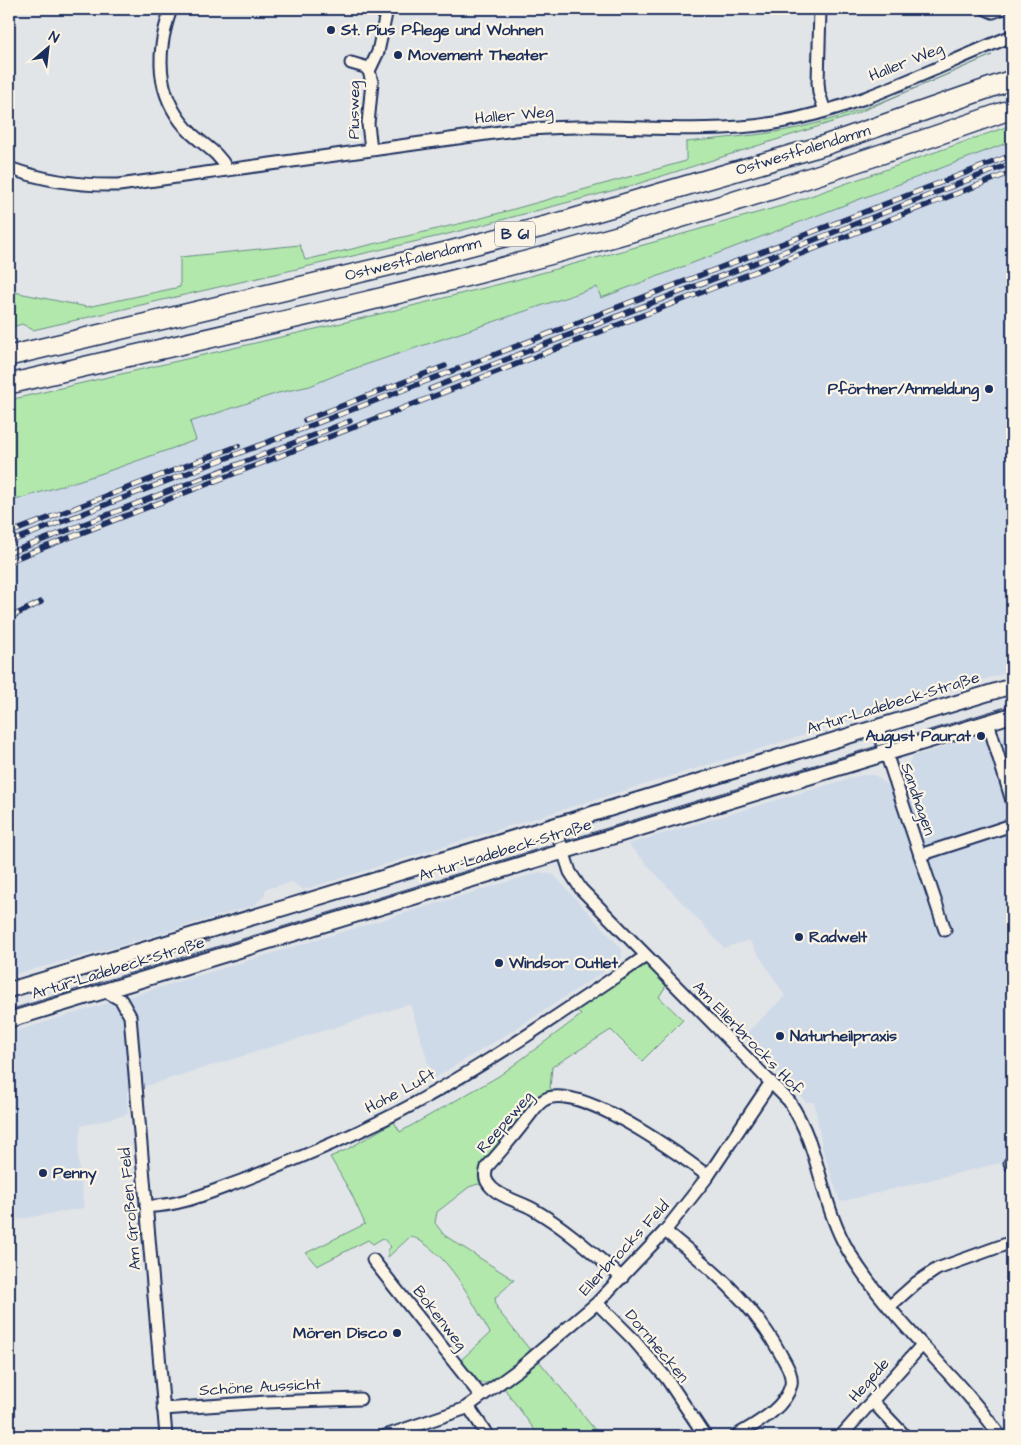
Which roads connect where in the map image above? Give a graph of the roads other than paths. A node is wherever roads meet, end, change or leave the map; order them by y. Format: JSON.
{"nodes":[{"id":1,"x":171,"y":9,"type":"edge"},
{"id":2,"x":387,"y":9,"type":"edge"},
{"id":3,"x":820,"y":9,"type":"edge"},
{"id":4,"x":986,"y":9,"type":"edge"},
{"id":5,"x":1001,"y":9,"type":"edge"},
{"id":6,"x":1012,"y":36,"type":"edge"},
{"id":7,"x":351,"y":63,"type":"dead end"},
{"id":8,"x":369,"y":71,"type":"junction"},
{"id":9,"x":1012,"y":80,"type":"edge"},
{"id":10,"x":1012,"y":109,"type":"edge"},
{"id":11,"x":825,"y":111,"type":"junction"},
{"id":12,"x":371,"y":149,"type":"junction"},
{"id":13,"x":9,"y":168,"type":"edge"},
{"id":14,"x":227,"y":169,"type":"junction"},
{"id":15,"x":9,"y":356,"type":"edge"},
{"id":16,"x":9,"y":384,"type":"edge"},
{"id":17,"x":1012,"y":686,"type":"edge"},
{"id":18,"x":1012,"y":715,"type":"edge"},
{"id":19,"x":988,"y":722,"type":"junction"},
{"id":20,"x":877,"y":726,"type":"junction"},
{"id":21,"x":885,"y":753,"type":"junction"},
{"id":22,"x":1012,"y":801,"type":"edge"},
{"id":23,"x":554,"y":826,"type":"junction"},
{"id":24,"x":1012,"y":826,"type":"edge"},
{"id":25,"x":562,"y":851,"type":"junction"},
{"id":26,"x":920,"y":855,"type":"junction"},
{"id":27,"x":945,"y":930,"type":"dead end"},
{"id":28,"x":646,"y":956,"type":"junction"},
{"id":29,"x":9,"y":990,"type":"edge"},
{"id":30,"x":105,"y":991,"type":"junction"},
{"id":31,"x":9,"y":1020,"type":"edge"},
{"id":32,"x":771,"y":1082,"type":"junction"},
{"id":33,"x":708,"y":1176,"type":"junction"},
{"id":34,"x":146,"y":1206,"type":"junction"},
{"id":35,"x":665,"y":1231,"type":"junction"},
{"id":36,"x":1012,"y":1242,"type":"edge"},
{"id":37,"x":373,"y":1260,"type":"dead end"},
{"id":38,"x":622,"y":1278,"type":"junction"},
{"id":39,"x":597,"y":1303,"type":"junction"},
{"id":40,"x":889,"y":1307,"type":"junction"},
{"id":41,"x":922,"y":1345,"type":"junction"},
{"id":42,"x":481,"y":1396,"type":"junction"},
{"id":43,"x":360,"y":1399,"type":"dead end"},
{"id":44,"x":873,"y":1402,"type":"junction"},
{"id":45,"x":468,"y":1406,"type":"junction"},
{"id":46,"x":163,"y":1409,"type":"junction"},
{"id":47,"x":166,"y":1436,"type":"edge"},
{"id":48,"x":385,"y":1436,"type":"edge"},
{"id":49,"x":488,"y":1436,"type":"edge"},
{"id":50,"x":705,"y":1436,"type":"edge"},
{"id":51,"x":736,"y":1436,"type":"edge"},
{"id":52,"x":841,"y":1436,"type":"edge"},
{"id":53,"x":905,"y":1436,"type":"edge"},
{"id":54,"x":1000,"y":1436,"type":"edge"}],
"edges":[{"from":1,"to":14,"type":"street"},
{"from":2,"to":8,"type":"street","name":"Piusweg"},
{"from":3,"to":11,"type":"street"},
{"from":4,"to":5,"type":"street"},
{"from":6,"to":11,"type":"street","name":"Haller Weg"},
{"from":7,"to":8,"type":"street","name":"Piusweg"},
{"from":8,"to":12,"type":"street","name":"Piusweg"},
{"from":9,"to":15,"type":"highway","name":"Ostwestfalendamm","number":"B 61"},
{"from":10,"to":16,"type":"highway","name":"Ostwestfalendamm","number":"B 61"},
{"from":11,"to":12,"type":"street","name":"Haller Weg"},
{"from":12,"to":14,"type":"street","name":"Haller Weg"},
{"from":13,"to":14,"type":"street","name":"Haller Weg"},
{"from":17,"to":20,"type":"street","name":"Artur-Ladebeck-Straße"},
{"from":18,"to":19,"type":"street","name":"Artur-Ladebeck-Straße"},
{"from":19,"to":21,"type":"street","name":"Artur-Ladebeck-Straße"},
{"from":19,"to":22,"type":"street"},
{"from":20,"to":21,"type":"street","name":"Sandhagen"},
{"from":20,"to":23,"type":"street","name":"Artur-Ladebeck-Straße"},
{"from":21,"to":25,"type":"street","name":"Artur-Ladebeck-Straße"},
{"from":21,"to":26,"type":"street","name":"Sandhagen"},
{"from":23,"to":25,"type":"street","name":"Am Ellerbrocks Hof"},
{"from":23,"to":29,"type":"street","name":"Artur-Ladebeck-Straße"},
{"from":24,"to":26,"type":"street","name":"Sandhagen"},
{"from":25,"to":28,"type":"street","name":"Am Ellerbrocks Hof"},
{"from":25,"to":30,"type":"street","name":"Artur-Ladebeck-Straße"},
{"from":26,"to":27,"type":"street","name":"Sandhagen"},
{"from":28,"to":32,"type":"street","name":"Am Ellerbrocks Hof"},
{"from":28,"to":34,"type":"street","name":"Hohe Luft"},
{"from":30,"to":31,"type":"street","name":"Artur-Ladebeck-Straße"},
{"from":30,"to":34,"type":"street","name":"Am Großen Feld"},
{"from":32,"to":33,"type":"street","name":"Ellerbrocks Feld"},
{"from":32,"to":40,"type":"street","name":"Am Ellerbrocks Hof"},
{"from":33,"to":35,"type":"street","name":"Ellerbrocks Feld"},
{"from":33,"to":38,"type":"street","name":"Reepeweg"},
{"from":34,"to":46,"type":"street","name":"Am Großen Feld"},
{"from":35,"to":38,"type":"street","name":"Ellerbrocks Feld"},
{"from":35,"to":51,"type":"street"},
{"from":36,"to":40,"type":"street"},
{"from":37,"to":42,"type":"street","name":"Bokenweg"},
{"from":38,"to":39,"type":"street","name":"Ellerbrocks Feld"},
{"from":39,"to":42,"type":"street","name":"Ellerbrocks Feld"},
{"from":39,"to":50,"type":"street","name":"Dornhecken"},
{"from":40,"to":41,"type":"street","name":"Am Ellerbrocks Hof"},
{"from":41,"to":44,"type":"street","name":"Hegede"},
{"from":41,"to":54,"type":"street","name":"Am Ellerbrocks Hof"},
{"from":42,"to":45,"type":"street","name":"Ellerbrocks Feld"},
{"from":43,"to":46,"type":"street","name":"Schöne Aussicht"},
{"from":44,"to":52,"type":"street","name":"Hegede"},
{"from":44,"to":53,"type":"street"},
{"from":45,"to":48,"type":"street","name":"Ellerbrocks Feld"},
{"from":45,"to":49,"type":"street"},
{"from":46,"to":47,"type":"street","name":"Am Großen Feld"}]}
